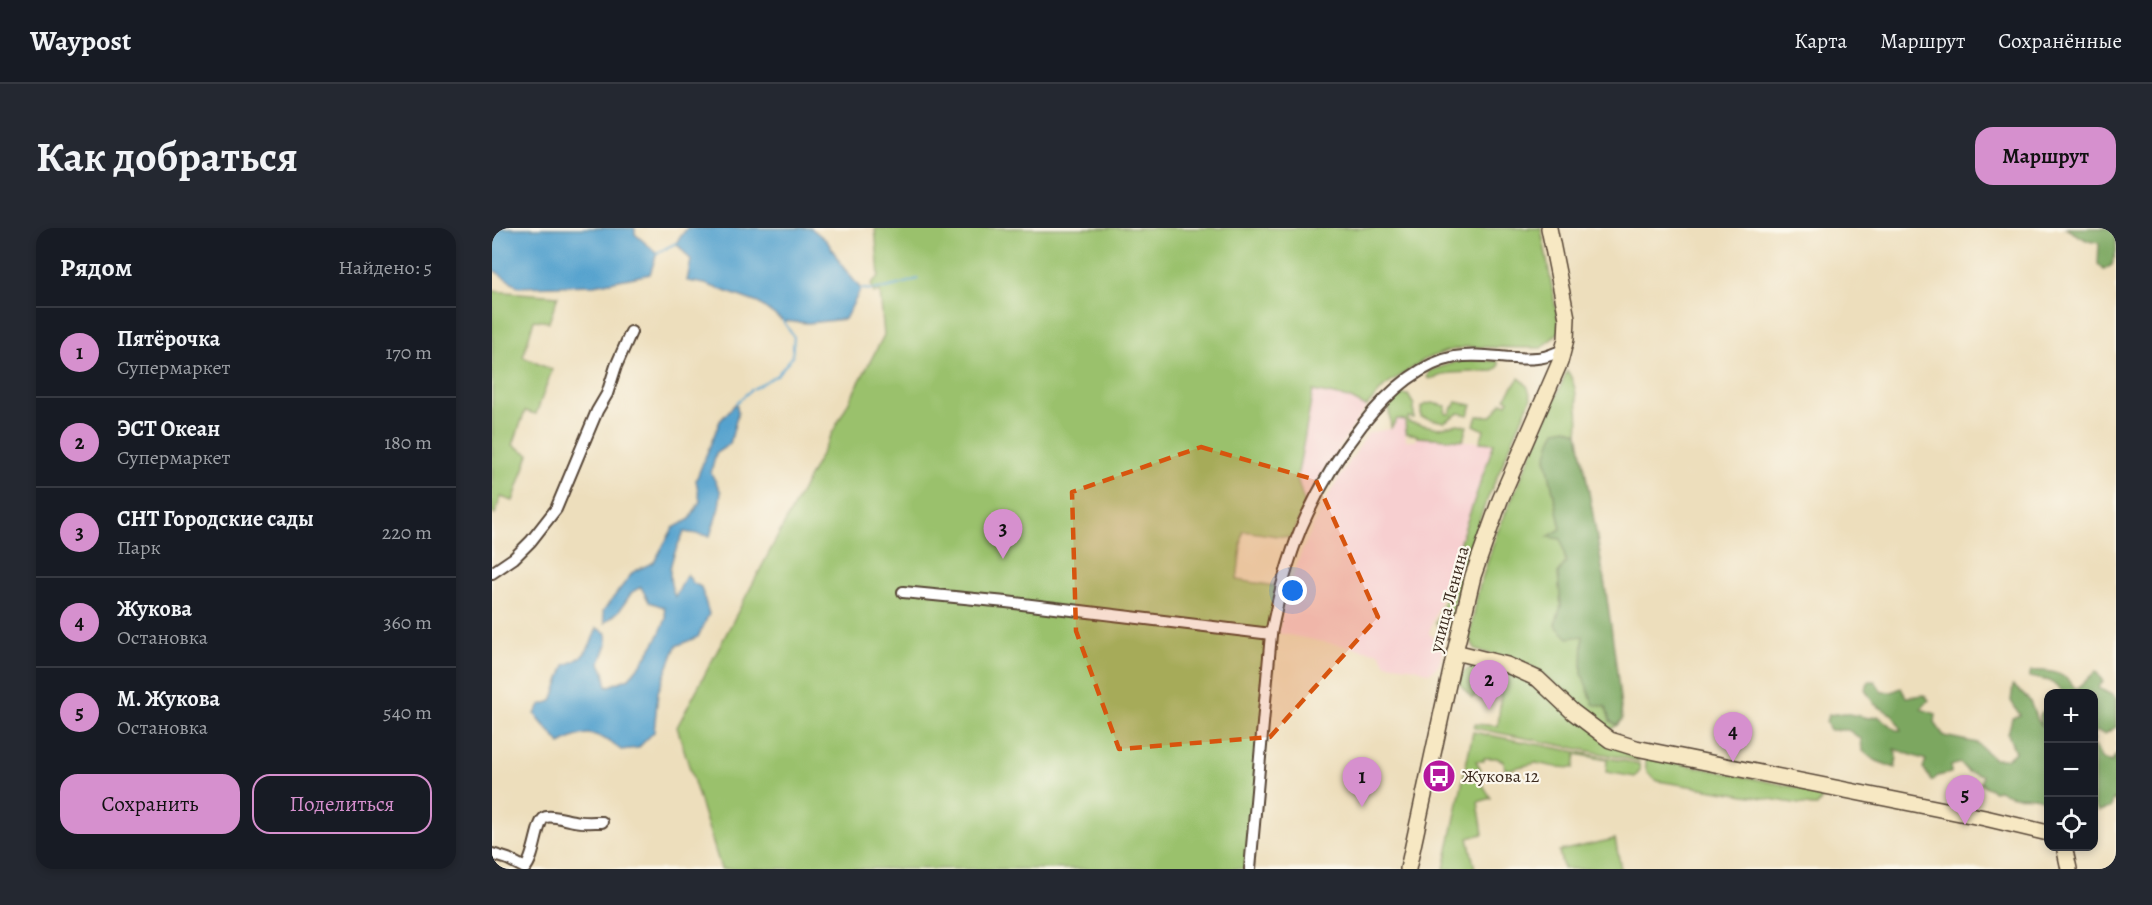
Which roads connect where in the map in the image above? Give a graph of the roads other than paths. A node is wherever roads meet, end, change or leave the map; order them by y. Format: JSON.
{"nodes":[{"id":1,"x":1549,"y":228,"type":"edge"},
{"id":2,"x":631,"y":332,"type":"dead end"},
{"id":3,"x":1563,"y":350,"type":"junction"},
{"id":4,"x":492,"y":573,"type":"edge"},
{"id":5,"x":903,"y":592,"type":"dead end"},
{"id":6,"x":1271,"y":634,"type":"junction"},
{"id":7,"x":1455,"y":652,"type":"junction"},
{"id":8,"x":602,"y":822,"type":"dead end"},
{"id":9,"x":2044,"y":832,"type":"edge"},
{"id":10,"x":2065,"y":851,"type":"edge"},
{"id":11,"x":492,"y":854,"type":"edge"},
{"id":12,"x":1250,"y":869,"type":"edge"},
{"id":13,"x":1408,"y":869,"type":"edge"},
{"id":14,"x":2069,"y":869,"type":"edge"}],
"edges":[{"from":1,"to":3,"type":"main road","name":"улица Ленина"},
{"from":2,"to":4,"type":"street"},
{"from":3,"to":6,"type":"street"},
{"from":3,"to":7,"type":"main road","name":"улица Ленина"},
{"from":5,"to":6,"type":"street"},
{"from":6,"to":12,"type":"street"},
{"from":7,"to":9,"type":"main road"},
{"from":7,"to":13,"type":"main road","name":"улица Ленина"},
{"from":8,"to":11,"type":"street"},
{"from":10,"to":14,"type":"main road"}]}
